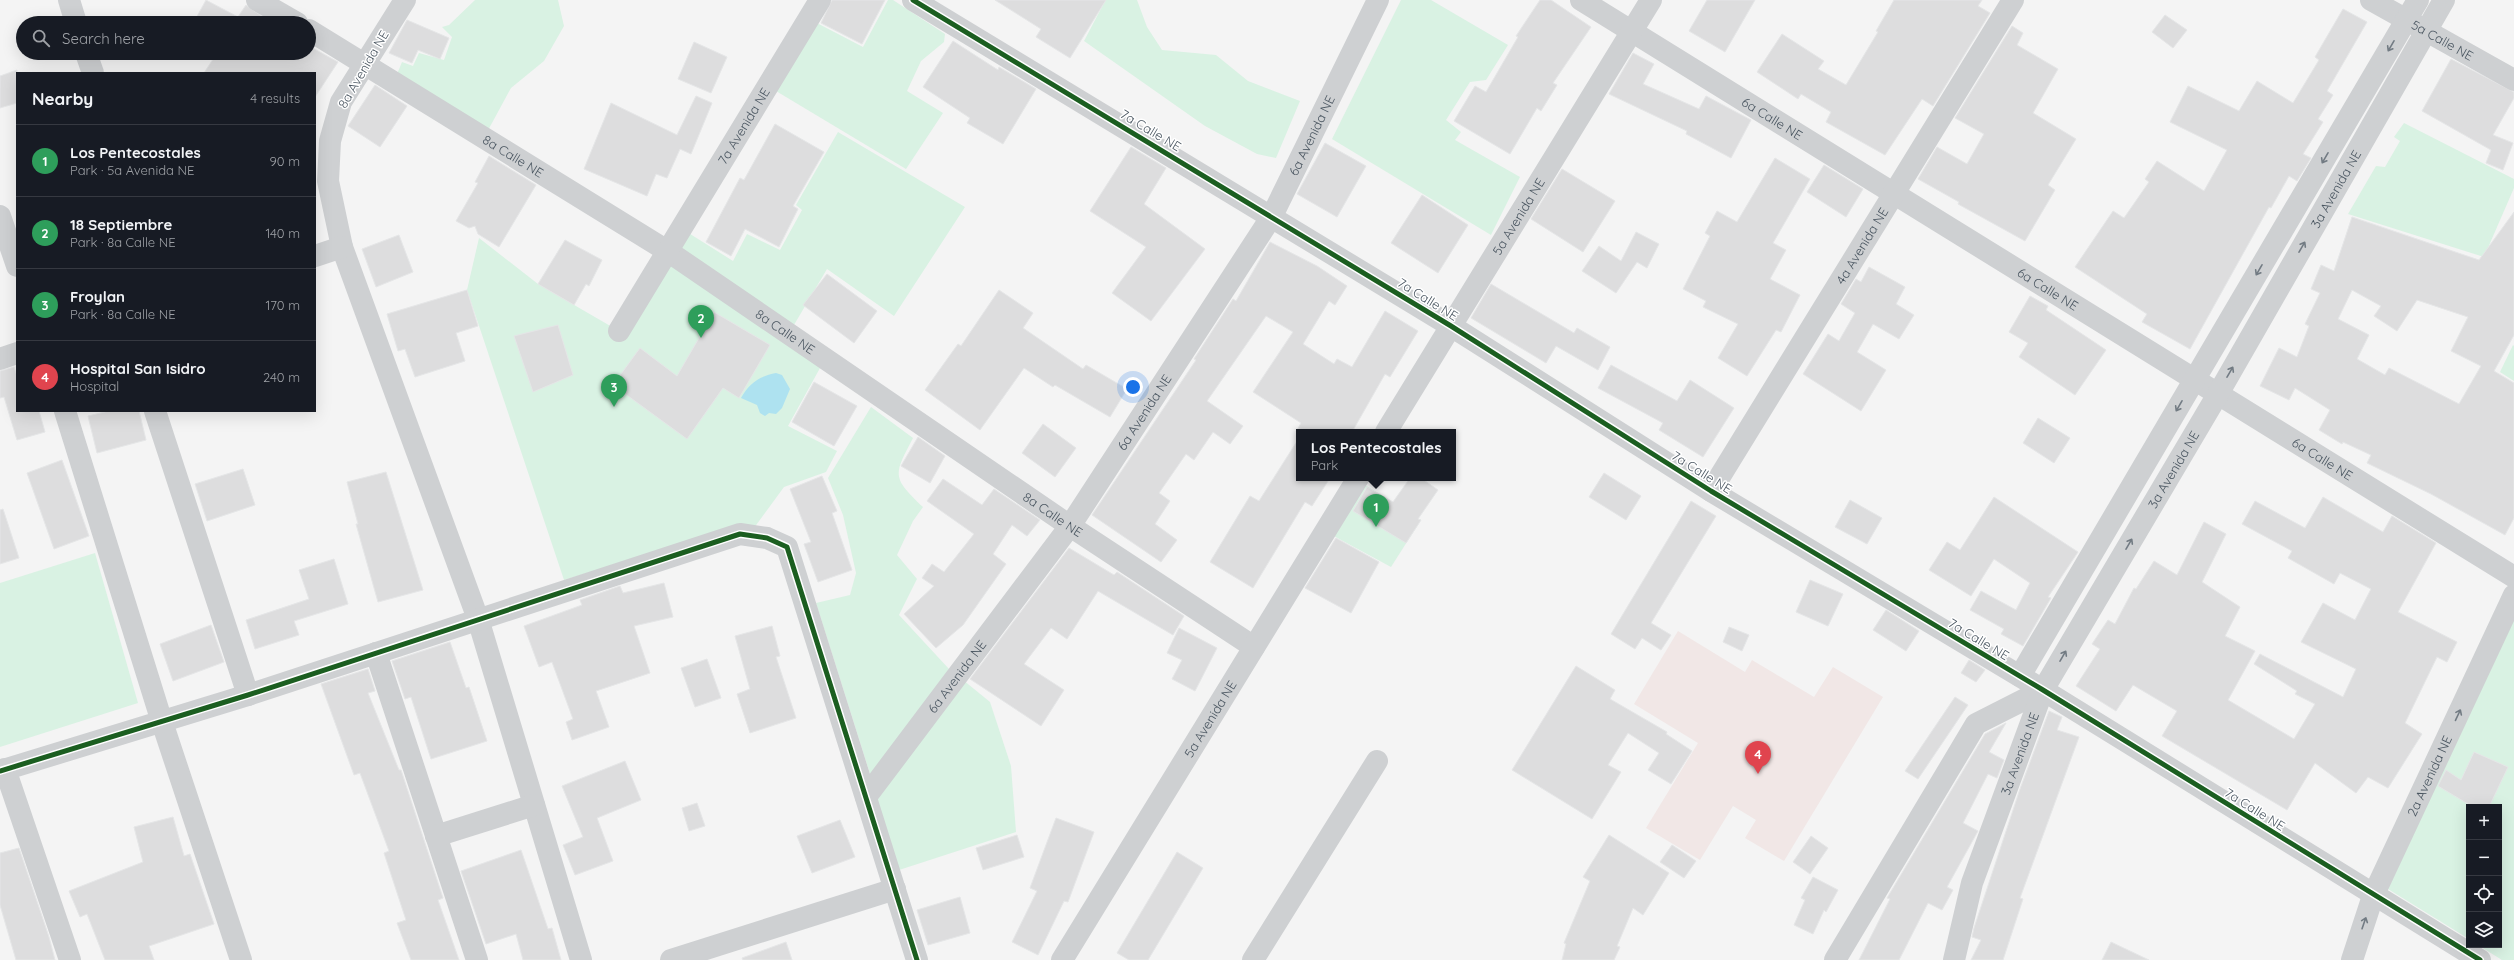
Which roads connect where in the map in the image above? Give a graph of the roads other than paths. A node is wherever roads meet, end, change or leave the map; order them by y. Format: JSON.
{"nodes":[{"id":1,"x":69,"y":0,"type":"edge"},
{"id":2,"x":257,"y":0,"type":"edge"},
{"id":3,"x":405,"y":0,"type":"edge"},
{"id":4,"x":820,"y":0,"type":"edge"},
{"id":5,"x":913,"y":0,"type":"edge"},
{"id":6,"x":1378,"y":0,"type":"edge"},
{"id":7,"x":1581,"y":0,"type":"edge"},
{"id":8,"x":1651,"y":0,"type":"edge"},
{"id":9,"x":2013,"y":0,"type":"edge"},
{"id":10,"x":2372,"y":0,"type":"edge"},
{"id":11,"x":2418,"y":0,"type":"edge"},
{"id":12,"x":2444,"y":0,"type":"edge"},
{"id":13,"x":74,"y":16,"type":"edge"},
{"id":14,"x":285,"y":16,"type":"edge"},
{"id":15,"x":2406,"y":19,"type":"junction"},
{"id":16,"x":2426,"y":30,"type":"junction"},
{"id":17,"x":1632,"y":31,"type":"junction"},
{"id":18,"x":316,"y":34,"type":"edge"},
{"id":19,"x":88,"y":60,"type":"edge"},
{"id":20,"x":365,"y":62,"type":"junction"},
{"id":21,"x":93,"y":72,"type":"edge"},
{"id":22,"x":2514,"y":80,"type":"edge"},
{"id":23,"x":1893,"y":194,"type":"junction"},
{"id":24,"x":0,"y":216,"type":"edge"},
{"id":25,"x":1272,"y":216,"type":"junction"},
{"id":26,"x":342,"y":247,"type":"junction"},
{"id":27,"x":669,"y":252,"type":"junction"},
{"id":28,"x":316,"y":256,"type":"edge"},
{"id":29,"x":16,"y":263,"type":"edge"},
{"id":30,"x":1451,"y":326,"type":"junction"},
{"id":31,"x":619,"y":331,"type":"dead end"},
{"id":32,"x":16,"y":353,"type":"edge"},
{"id":33,"x":0,"y":359,"type":"edge"},
{"id":34,"x":2194,"y":380,"type":"junction"},
{"id":35,"x":2218,"y":394,"type":"junction"},
{"id":36,"x":65,"y":412,"type":"edge"},
{"id":37,"x":155,"y":412,"type":"edge"},
{"id":38,"x":1388,"y":429,"type":"edge"},
{"id":39,"x":1356,"y":481,"type":"edge"},
{"id":40,"x":1711,"y":491,"type":"junction"},
{"id":41,"x":1070,"y":526,"type":"junction"},
{"id":42,"x":2514,"y":577,"type":"edge"},
{"id":43,"x":2514,"y":595,"type":"edge"},
{"id":44,"x":478,"y":619,"type":"junction"},
{"id":45,"x":1254,"y":647,"type":"junction"},
{"id":46,"x":376,"y":653,"type":"junction"},
{"id":47,"x":2020,"y":676,"type":"junction"},
{"id":48,"x":2043,"y":690,"type":"junction"},
{"id":49,"x":248,"y":695,"type":"junction"},
{"id":50,"x":162,"y":722,"type":"junction"},
{"id":51,"x":1377,"y":762,"type":"dead end"},
{"id":52,"x":3,"y":770,"type":"edge"},
{"id":53,"x":866,"y":797,"type":"junction"},
{"id":54,"x":534,"y":805,"type":"junction"},
{"id":55,"x":436,"y":836,"type":"junction"},
{"id":56,"x":895,"y":889,"type":"junction"},
{"id":57,"x":2373,"y":896,"type":"junction"},
{"id":58,"x":695,"y":956,"type":"edge"},
{"id":59,"x":70,"y":960,"type":"edge"},
{"id":60,"x":241,"y":960,"type":"edge"},
{"id":61,"x":477,"y":960,"type":"edge"},
{"id":62,"x":581,"y":960,"type":"edge"},
{"id":63,"x":671,"y":960,"type":"edge"},
{"id":64,"x":917,"y":960,"type":"edge"},
{"id":65,"x":1062,"y":960,"type":"edge"},
{"id":66,"x":1254,"y":960,"type":"edge"},
{"id":67,"x":1835,"y":960,"type":"edge"},
{"id":68,"x":1954,"y":960,"type":"edge"},
{"id":69,"x":2352,"y":960,"type":"edge"},
{"id":70,"x":2480,"y":960,"type":"edge"}],
"edges":[{"from":1,"to":13,"type":"street"},
{"from":2,"to":14,"type":"street"},
{"from":3,"to":20,"type":"street","name":"8a Avenida NE"},
{"from":4,"to":27,"type":"street","name":"7a Avenida NE"},
{"from":5,"to":25,"type":"street","name":"7a Calle NE"},
{"from":6,"to":25,"type":"street","name":"6a Avenida NE"},
{"from":7,"to":17,"type":"street","name":"6a Calle NE"},
{"from":8,"to":17,"type":"street","name":"5a Avenida NE"},
{"from":9,"to":23,"type":"street","name":"4a Avenida NE"},
{"from":10,"to":15,"type":"street","name":"5a Calle NE"},
{"from":11,"to":15,"type":"street"},
{"from":12,"to":16,"type":"street","name":"3a Avenida NE"},
{"from":15,"to":16,"type":"street","name":"5a Calle NE"},
{"from":15,"to":34,"type":"street","one_way":true},
{"from":16,"to":22,"type":"street","name":"5a Calle NE"},
{"from":35,"to":16,"type":"street","name":"3a Avenida NE","one_way":true},
{"from":17,"to":23,"type":"street","name":"6a Calle NE"},
{"from":17,"to":30,"type":"street","name":"5a Avenida NE"},
{"from":18,"to":20,"type":"street","name":"8a Calle NE"},
{"from":19,"to":21,"type":"street"},
{"from":20,"to":26,"type":"street","name":"8a Avenida NE"},
{"from":20,"to":27,"type":"street","name":"8a Calle NE"},
{"from":23,"to":34,"type":"street","name":"6a Calle NE"},
{"from":23,"to":40,"type":"street","name":"4a Avenida NE"},
{"from":24,"to":29,"type":"street"},
{"from":25,"to":30,"type":"street","name":"7a Calle NE"},
{"from":25,"to":41,"type":"street","name":"6a Avenida NE"},
{"from":26,"to":28,"type":"street"},
{"from":26,"to":44,"type":"street","name":"8a Avenida NE"},
{"from":27,"to":31,"type":"street","name":"7a Avenida NE"},
{"from":27,"to":41,"type":"street","name":"8a Calle NE"},
{"from":30,"to":38,"type":"street","name":"5a Avenida NE"},
{"from":30,"to":40,"type":"street","name":"7a Calle NE"},
{"from":32,"to":33,"type":"street"},
{"from":34,"to":35,"type":"street","name":"6a Calle NE"},
{"from":34,"to":47,"type":"street","one_way":true},
{"from":35,"to":42,"type":"street","name":"6a Calle NE"},
{"from":48,"to":35,"type":"street","name":"3a Avenida NE","one_way":true},
{"from":36,"to":50,"type":"street"},
{"from":37,"to":49,"type":"street"},
{"from":39,"to":45,"type":"street","name":"5a Avenida NE"},
{"from":40,"to":47,"type":"street","name":"7a Calle NE"},
{"from":41,"to":45,"type":"street","name":"8a Calle NE"},
{"from":41,"to":53,"type":"street","name":"6a Avenida NE"},
{"from":57,"to":43,"type":"street","name":"2a Avenida NE","one_way":true},
{"from":44,"to":46,"type":"street"},
{"from":44,"to":53,"type":"street"},
{"from":44,"to":54,"type":"street","name":"8a Avenida NE"},
{"from":45,"to":65,"type":"street","name":"5a Avenida NE"},
{"from":46,"to":49,"type":"street"},
{"from":46,"to":55,"type":"street"},
{"from":47,"to":48,"type":"street","name":"7a Calle NE"},
{"from":48,"to":57,"type":"street","name":"7a Calle NE"},
{"from":48,"to":67,"type":"street"},
{"from":48,"to":68,"type":"street","name":"3a Avenida NE"},
{"from":49,"to":50,"type":"street"},
{"from":50,"to":52,"type":"street"},
{"from":50,"to":60,"type":"street"},
{"from":51,"to":66,"type":"street"},
{"from":52,"to":59,"type":"street"},
{"from":53,"to":56,"type":"street"},
{"from":54,"to":55,"type":"street"},
{"from":54,"to":62,"type":"street","name":"8a Avenida NE"},
{"from":55,"to":61,"type":"street"},
{"from":56,"to":58,"type":"street"},
{"from":56,"to":64,"type":"street"},
{"from":69,"to":57,"type":"street","name":"2a Avenida NE","one_way":true},
{"from":57,"to":70,"type":"street","name":"7a Calle NE"},
{"from":58,"to":63,"type":"street"}]}
